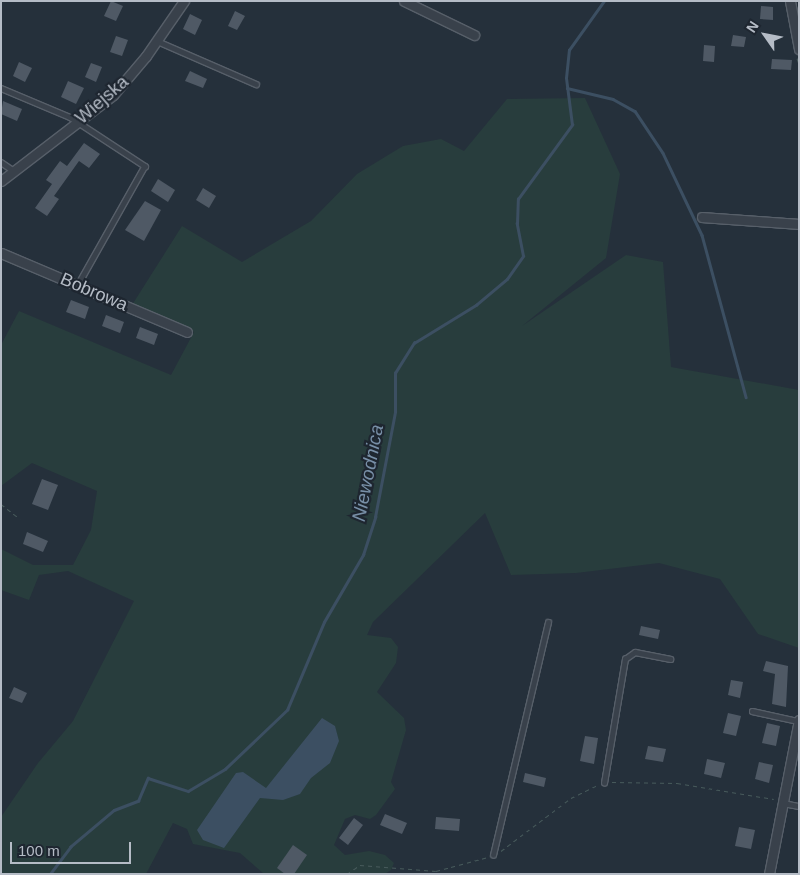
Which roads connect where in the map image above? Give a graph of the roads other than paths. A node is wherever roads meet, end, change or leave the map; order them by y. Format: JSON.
{"nodes":[{"id":1,"x":184,"y":1,"type":"edge"},
{"id":2,"x":404,"y":1,"type":"edge"},
{"id":3,"x":790,"y":1,"type":"edge"},
{"id":4,"x":474,"y":35,"type":"dead end"},
{"id":5,"x":156,"y":41,"type":"junction"},
{"id":6,"x":798,"y":48,"type":"edge"},
{"id":7,"x":256,"y":84,"type":"dead end"},
{"id":8,"x":1,"y":88,"type":"edge"},
{"id":9,"x":78,"y":122,"type":"junction"},
{"id":10,"x":1,"y":162,"type":"edge"},
{"id":11,"x":14,"y":171,"type":"junction"},
{"id":12,"x":1,"y":181,"type":"edge"},
{"id":13,"x":702,"y":217,"type":"dead end"},
{"id":14,"x":799,"y":224,"type":"edge"},
{"id":15,"x":1,"y":253,"type":"edge"},
{"id":16,"x":78,"y":285,"type":"junction"},
{"id":17,"x":187,"y":332,"type":"dead end"},
{"id":18,"x":548,"y":622,"type":"dead end"},
{"id":19,"x":670,"y":659,"type":"dead end"},
{"id":20,"x":752,"y":711,"type":"dead end"},
{"id":21,"x":799,"y":721,"type":"edge"},
{"id":22,"x":604,"y":783,"type":"road end"},
{"id":23,"x":782,"y":802,"type":"junction"},
{"id":24,"x":799,"y":806,"type":"edge"},
{"id":25,"x":493,"y":855,"type":"road end"},
{"id":26,"x":769,"y":874,"type":"edge"}],
"edges":[{"from":1,"to":5,"type":"street","name":"Wiejska"},
{"from":2,"to":4,"type":"street"},
{"from":3,"to":6,"type":"street"},
{"from":5,"to":7,"type":"lane"},
{"from":5,"to":9,"type":"street","name":"Wiejska"},
{"from":8,"to":9,"type":"lane"},
{"from":9,"to":11,"type":"street","name":"Wiejska"},
{"from":9,"to":16,"type":"lane"},
{"from":10,"to":11,"type":"lane"},
{"from":11,"to":12,"type":"street","name":"Wiejska"},
{"from":13,"to":14,"type":"street"},
{"from":15,"to":16,"type":"street","name":"Bobrowa"},
{"from":16,"to":17,"type":"street","name":"Bobrowa"},
{"from":18,"to":25,"type":"lane"},
{"from":19,"to":22,"type":"lane"},
{"from":20,"to":21,"type":"lane"},
{"from":21,"to":23,"type":"street"},
{"from":23,"to":24,"type":"lane"},
{"from":23,"to":26,"type":"street"}]}
